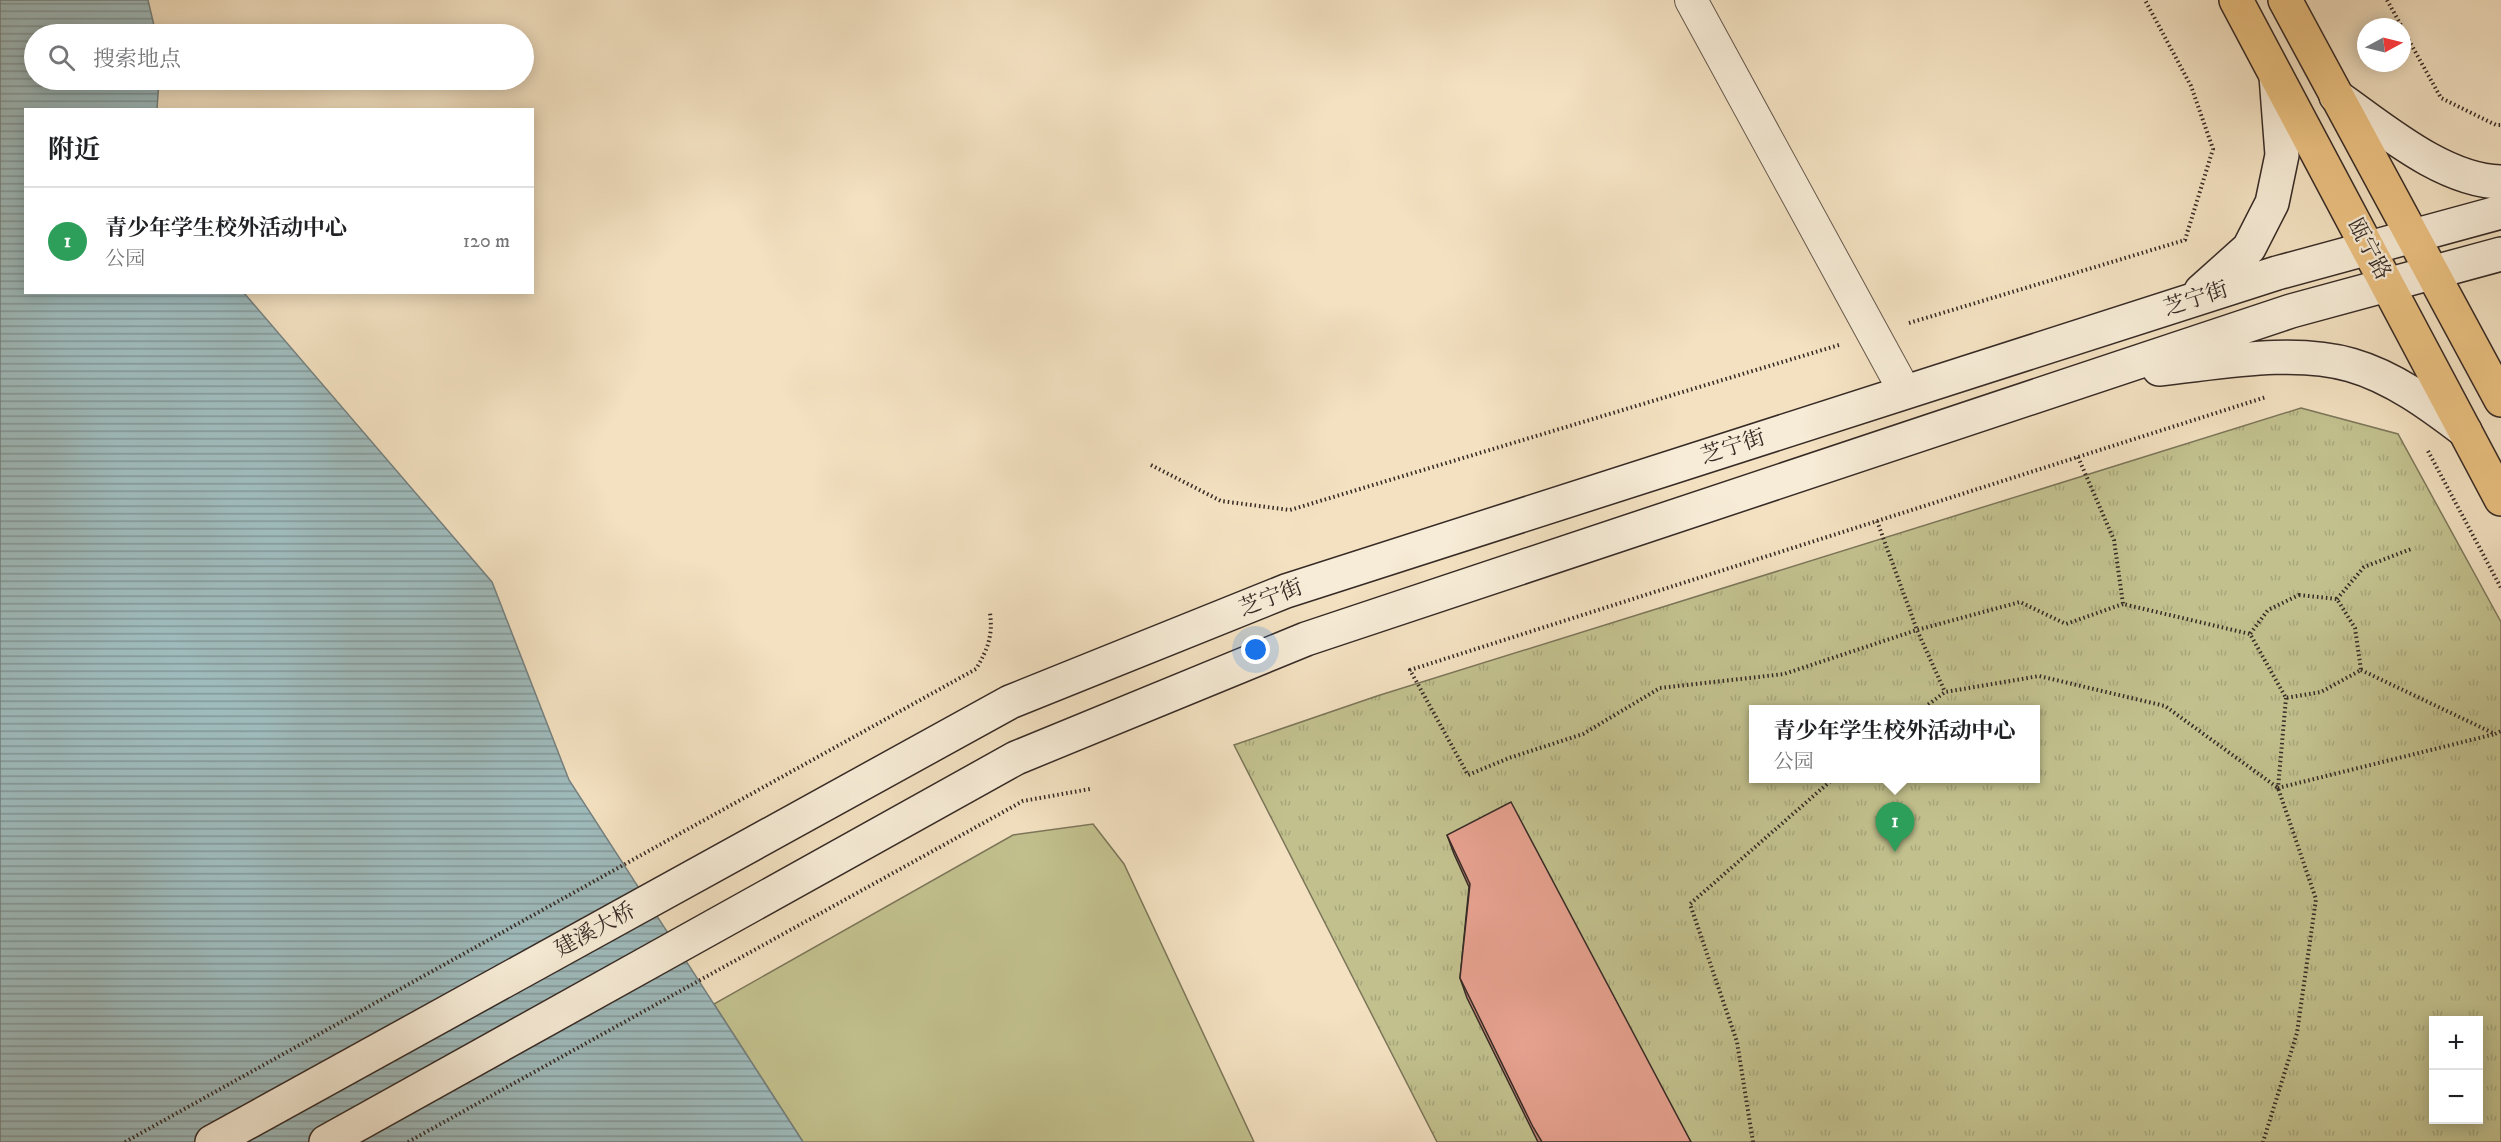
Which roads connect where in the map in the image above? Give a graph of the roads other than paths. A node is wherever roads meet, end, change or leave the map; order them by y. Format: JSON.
{"nodes":[{"id":1,"x":1691,"y":0,"type":"edge"},
{"id":2,"x":2236,"y":0,"type":"edge"},
{"id":3,"x":2285,"y":0,"type":"edge"},
{"id":4,"x":2276,"y":76,"type":"junction"},
{"id":5,"x":2336,"y":96,"type":"junction"},
{"id":6,"x":2501,"y":182,"type":"edge"},
{"id":7,"x":2501,"y":212,"type":"edge"},
{"id":8,"x":2412,"y":236,"type":"junction"},
{"id":9,"x":2368,"y":248,"type":"junction"},
{"id":10,"x":2501,"y":254,"type":"edge"},
{"id":11,"x":2432,"y":273,"type":"junction"},
{"id":12,"x":2388,"y":285,"type":"junction"},
{"id":13,"x":2191,"y":300,"type":"junction"},
{"id":14,"x":2101,"y":374,"type":"junction"},
{"id":15,"x":1905,"y":392,"type":"junction"},
{"id":16,"x":2501,"y":400,"type":"edge"},
{"id":17,"x":2465,"y":431,"type":"junction"},
{"id":18,"x":2501,"y":499,"type":"edge"},
{"id":19,"x":977,"y":718,"type":"joint"},
{"id":20,"x":212,"y":1142,"type":"edge"},
{"id":21,"x":326,"y":1142,"type":"edge"}],
"edges":[{"from":1,"to":15,"type":"street"},
{"from":2,"to":4,"type":"highway","name":"瓯宁路"},
{"from":3,"to":5,"type":"highway","name":"瓯宁路"},
{"from":4,"to":9,"type":"highway","name":"瓯宁路"},
{"from":4,"to":13,"type":"main road"},
{"from":5,"to":6,"type":"main road"},
{"from":5,"to":8,"type":"highway","name":"瓯宁路"},
{"from":7,"to":8,"type":"main road","name":"芝宁街"},
{"from":8,"to":9,"type":"main road","name":"芝宁街"},
{"from":8,"to":11,"type":"highway","name":"瓯宁路"},
{"from":9,"to":12,"type":"highway","name":"瓯宁路"},
{"from":9,"to":13,"type":"main road","name":"芝宁街"},
{"from":10,"to":11,"type":"main road","name":"芝宁街"},
{"from":11,"to":12,"type":"main road","name":"芝宁街"},
{"from":11,"to":16,"type":"highway","name":"瓯宁路"},
{"from":12,"to":14,"type":"main road","name":"芝宁街"},
{"from":12,"to":17,"type":"highway","name":"瓯宁路"},
{"from":13,"to":15,"type":"main road","name":"芝宁街"},
{"from":14,"to":17,"type":"main road"},
{"from":14,"to":21,"type":"main road","name":"芝宁街"},
{"from":15,"to":19,"type":"main road","name":"芝宁街"},
{"from":17,"to":18,"type":"highway","name":"瓯宁路"},
{"from":19,"to":20,"type":"main road","name":"建溪大桥"}]}
